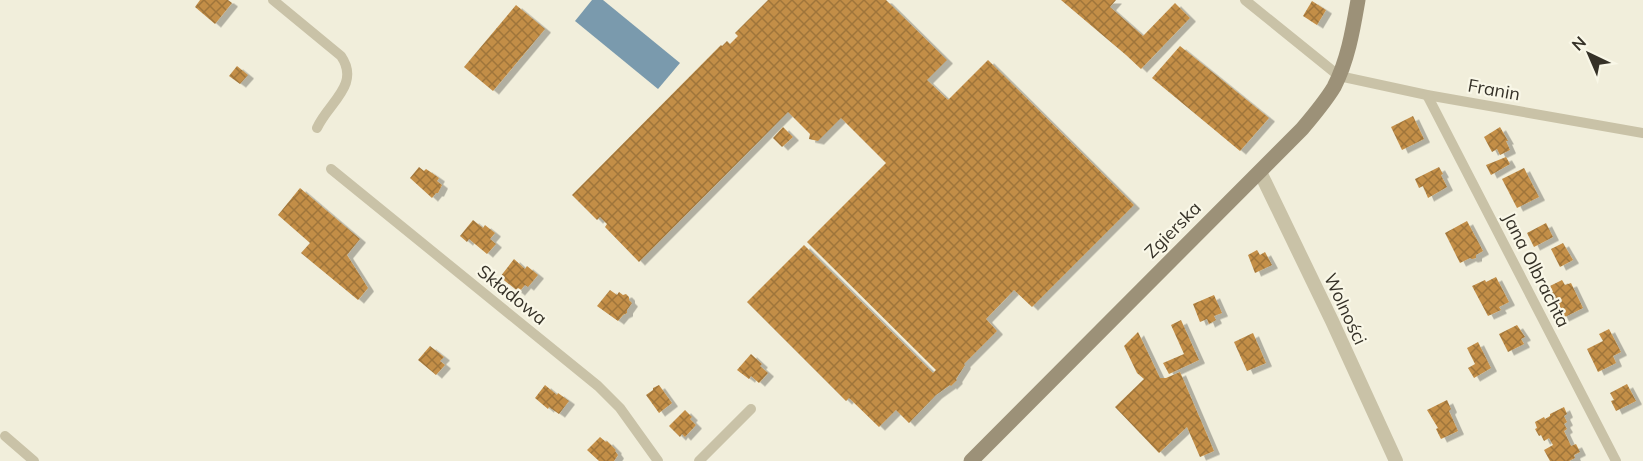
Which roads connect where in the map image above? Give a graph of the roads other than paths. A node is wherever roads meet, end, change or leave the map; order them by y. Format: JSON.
{"nodes":[{"id":1,"x":273,"y":0,"type":"edge"},
{"id":2,"x":1245,"y":0,"type":"edge"},
{"id":3,"x":1358,"y":0,"type":"edge"},
{"id":4,"x":1339,"y":76,"type":"junction"},
{"id":5,"x":1427,"y":95,"type":"junction"},
{"id":6,"x":317,"y":128,"type":"dead end"},
{"id":7,"x":1643,"y":134,"type":"edge"},
{"id":8,"x":331,"y":169,"type":"dead end"},
{"id":9,"x":1260,"y":172,"type":"junction"},
{"id":10,"x":751,"y":409,"type":"dead end"},
{"id":11,"x":5,"y":436,"type":"dead end"},
{"id":12,"x":34,"y":461,"type":"edge"},
{"id":13,"x":658,"y":461,"type":"edge"},
{"id":14,"x":699,"y":461,"type":"edge"},
{"id":15,"x":970,"y":461,"type":"edge"},
{"id":16,"x":1396,"y":461,"type":"edge"},
{"id":17,"x":1616,"y":461,"type":"edge"}],
"edges":[{"from":1,"to":6,"type":"street"},
{"from":2,"to":4,"type":"street"},
{"from":3,"to":4,"type":"main road","name":"Zgierska"},
{"from":4,"to":5,"type":"street","name":"Franin"},
{"from":4,"to":9,"type":"main road","name":"Zgierska"},
{"from":5,"to":7,"type":"street","name":"Franin"},
{"from":5,"to":17,"type":"street","name":"Jana Olbrachta"},
{"from":8,"to":13,"type":"street","name":"Składowa"},
{"from":9,"to":15,"type":"main road","name":"Zgierska"},
{"from":9,"to":16,"type":"street","name":"Wolności"},
{"from":10,"to":14,"type":"street"},
{"from":11,"to":12,"type":"street"}]}
